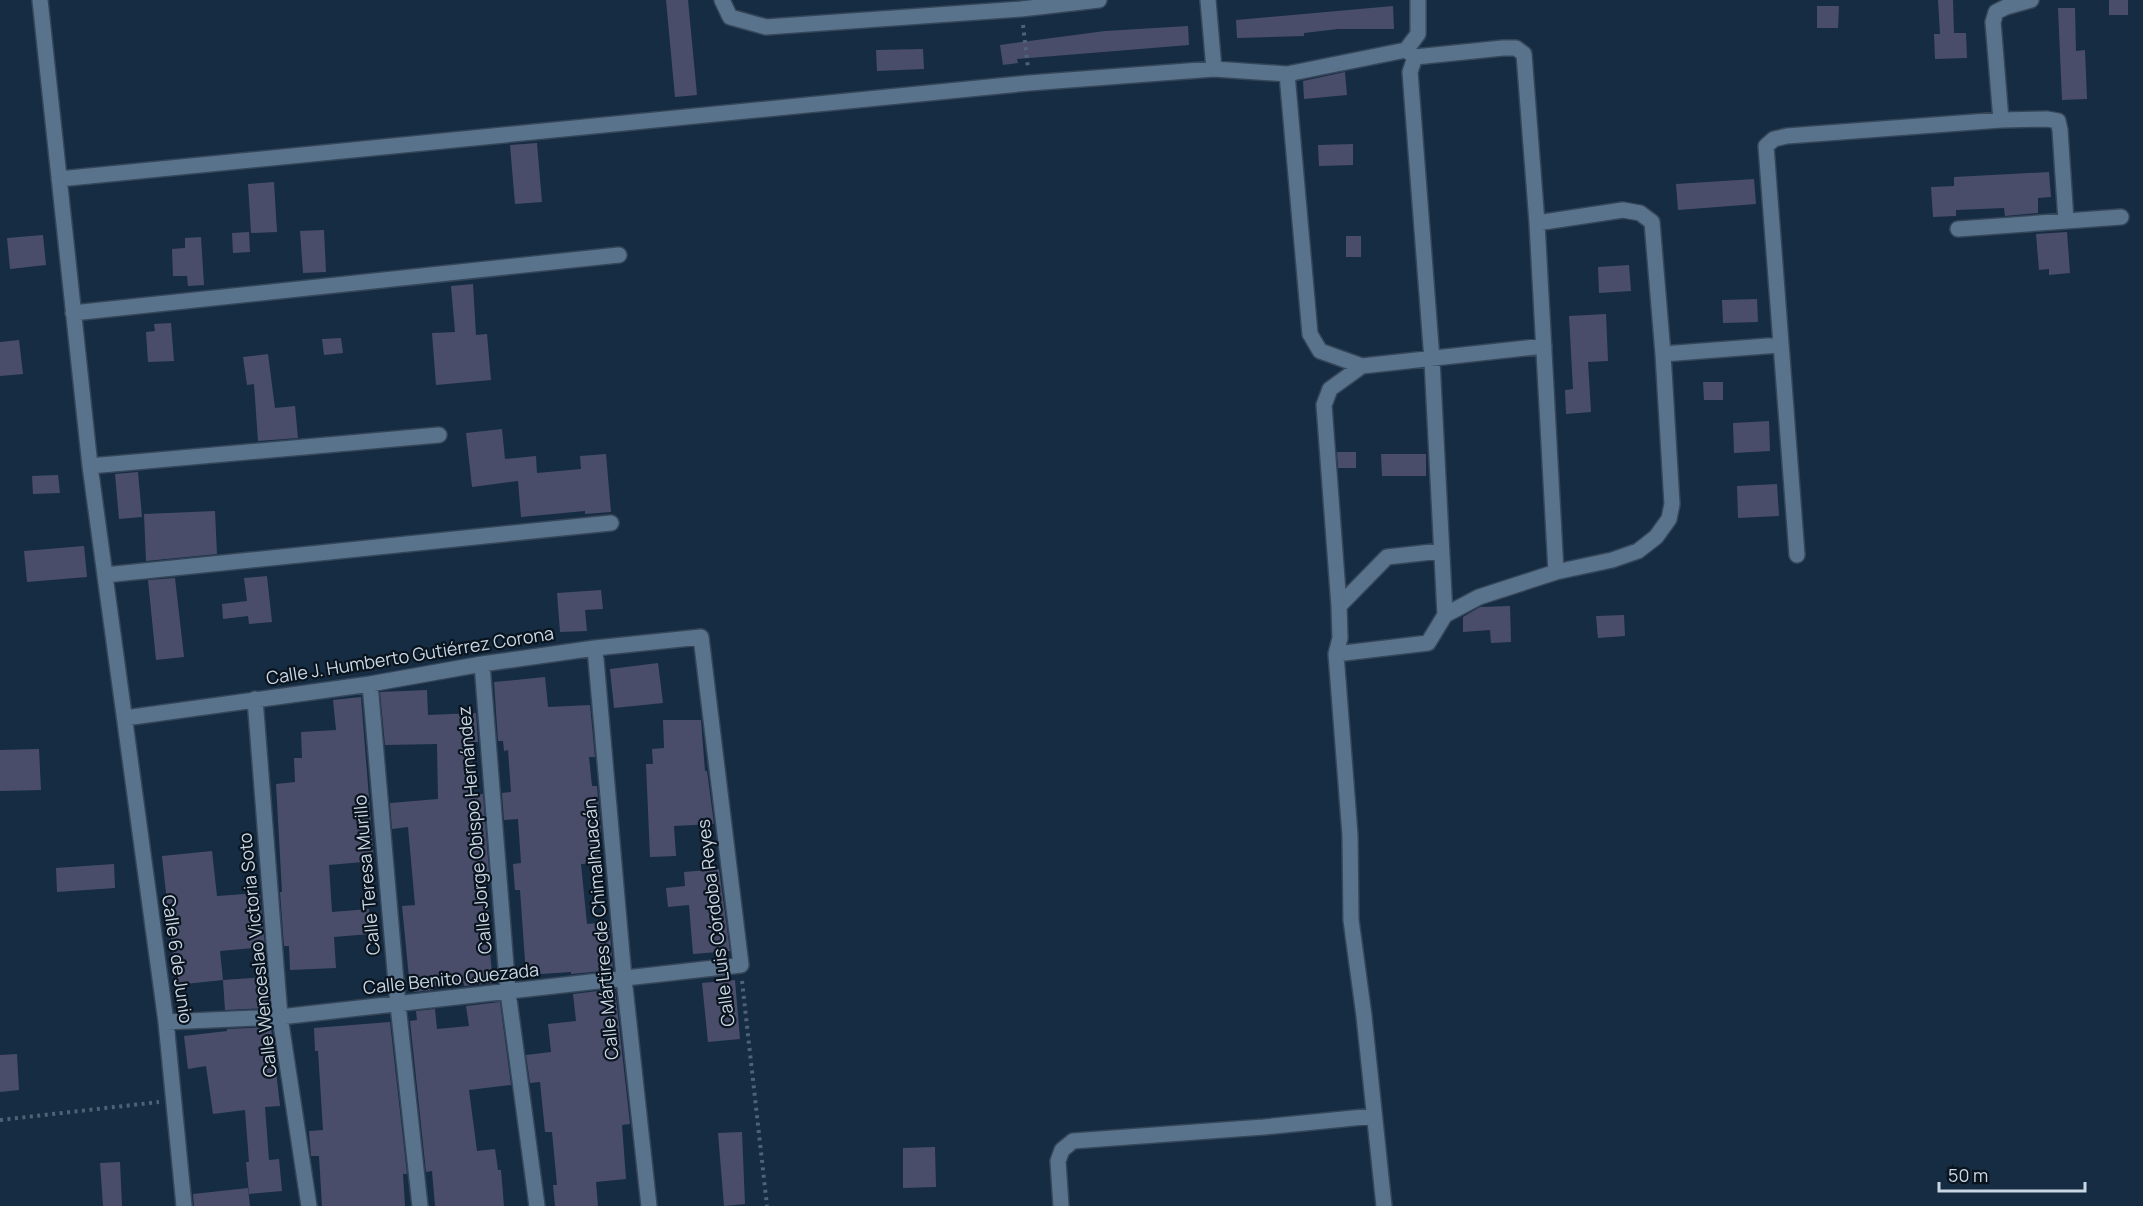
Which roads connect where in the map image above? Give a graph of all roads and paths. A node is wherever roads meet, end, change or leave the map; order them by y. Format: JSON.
{"nodes":[{"id":1,"x":40,"y":0,"type":"edge"},
{"id":2,"x":722,"y":0,"type":"edge"},
{"id":3,"x":1099,"y":0,"type":"edge"},
{"id":4,"x":1208,"y":0,"type":"edge"},
{"id":5,"x":1418,"y":0,"type":"edge"},
{"id":6,"x":2031,"y":0,"type":"edge"},
{"id":7,"x":1021,"y":9,"type":"junction"},
{"id":8,"x":1411,"y":54,"type":"junction"},
{"id":9,"x":1214,"y":69,"type":"junction"},
{"id":10,"x":1287,"y":74,"type":"junction"},
{"id":11,"x":1029,"y":83,"type":"junction"},
{"id":12,"x":2001,"y":120,"type":"junction"},
{"id":13,"x":59,"y":179,"type":"junction"},
{"id":14,"x":2121,"y":217,"type":"dead end"},
{"id":15,"x":2066,"y":221,"type":"junction"},
{"id":16,"x":1537,"y":223,"type":"junction"},
{"id":17,"x":1958,"y":229,"type":"dead end"},
{"id":18,"x":619,"y":255,"type":"dead end"},
{"id":19,"x":73,"y":314,"type":"junction"},
{"id":20,"x":1781,"y":345,"type":"junction"},
{"id":21,"x":1544,"y":346,"type":"junction"},
{"id":22,"x":1663,"y":354,"type":"junction"},
{"id":23,"x":1432,"y":360,"type":"junction"},
{"id":24,"x":1362,"y":366,"type":"junction"},
{"id":25,"x":439,"y":435,"type":"dead end"},
{"id":26,"x":90,"y":466,"type":"junction"},
{"id":27,"x":610,"y":523,"type":"dead end"},
{"id":28,"x":1441,"y":551,"type":"junction"},
{"id":29,"x":1797,"y":555,"type":"dead end"},
{"id":30,"x":1556,"y":572,"type":"junction"},
{"id":31,"x":105,"y":575,"type":"junction"},
{"id":32,"x":1339,"y":606,"type":"junction"},
{"id":33,"x":1445,"y":615,"type":"junction"},
{"id":34,"x":701,"y":637,"type":"joint"},
{"id":35,"x":596,"y":648,"type":"junction"},
{"id":36,"x":1336,"y":654,"type":"junction"},
{"id":37,"x":482,"y":664,"type":"junction"},
{"id":38,"x":370,"y":684,"type":"junction"},
{"id":39,"x":255,"y":699,"type":"junction"},
{"id":40,"x":125,"y":718,"type":"junction"},
{"id":41,"x":741,"y":965,"type":"junction"},
{"id":42,"x":624,"y":978,"type":"junction"},
{"id":43,"x":508,"y":992,"type":"junction"},
{"id":44,"x":398,"y":1005,"type":"junction"},
{"id":45,"x":280,"y":1017,"type":"junction"},
{"id":46,"x":166,"y":1022,"type":"junction"},
{"id":47,"x":174,"y":1100,"type":"junction"},
{"id":48,"x":1374,"y":1116,"type":"junction"},
{"id":49,"x":0,"y":1120,"type":"edge"},
{"id":50,"x":184,"y":1206,"type":"edge"},
{"id":51,"x":309,"y":1206,"type":"edge"},
{"id":52,"x":420,"y":1206,"type":"edge"},
{"id":53,"x":537,"y":1206,"type":"edge"},
{"id":54,"x":649,"y":1206,"type":"edge"},
{"id":55,"x":767,"y":1206,"type":"edge"},
{"id":56,"x":1061,"y":1206,"type":"edge"},
{"id":57,"x":1384,"y":1206,"type":"edge"}],
"edges":[{"from":1,"to":13,"type":"street","name":"Calle 6 de Junio"},
{"from":2,"to":7,"type":"street"},
{"from":3,"to":7,"type":"street"},
{"from":4,"to":9,"type":"street"},
{"from":5,"to":8,"type":"street"},
{"from":6,"to":12,"type":"street"},
{"from":7,"to":11,"type":"path"},
{"from":8,"to":10,"type":"street"},
{"from":8,"to":16,"type":"street"},
{"from":8,"to":23,"type":"street"},
{"from":9,"to":10,"type":"street"},
{"from":9,"to":11,"type":"street"},
{"from":10,"to":24,"type":"street"},
{"from":11,"to":13,"type":"street"},
{"from":12,"to":15,"type":"street"},
{"from":12,"to":20,"type":"street"},
{"from":13,"to":19,"type":"street","name":"Calle 6 de Junio"},
{"from":14,"to":15,"type":"street"},
{"from":15,"to":17,"type":"street"},
{"from":16,"to":21,"type":"street"},
{"from":16,"to":22,"type":"street"},
{"from":18,"to":19,"type":"street"},
{"from":19,"to":26,"type":"street","name":"Calle 6 de Junio"},
{"from":20,"to":22,"type":"street"},
{"from":20,"to":29,"type":"street"},
{"from":21,"to":23,"type":"street"},
{"from":21,"to":30,"type":"street"},
{"from":22,"to":30,"type":"street"},
{"from":23,"to":24,"type":"street"},
{"from":23,"to":28,"type":"street"},
{"from":24,"to":32,"type":"street"},
{"from":25,"to":26,"type":"street"},
{"from":26,"to":31,"type":"street","name":"Calle 6 de Junio"},
{"from":27,"to":31,"type":"street"},
{"from":28,"to":32,"type":"street"},
{"from":28,"to":33,"type":"street"},
{"from":30,"to":33,"type":"street"},
{"from":31,"to":40,"type":"street","name":"Calle 6 de Junio"},
{"from":32,"to":36,"type":"street"},
{"from":33,"to":36,"type":"street"},
{"from":34,"to":35,"type":"street","name":"Calle J. Humberto Gutiérrez Corona"},
{"from":34,"to":41,"type":"street","name":"Calle Luis Córdoba Reyes"},
{"from":35,"to":37,"type":"street","name":"Calle J. Humberto Gutiérrez Corona"},
{"from":35,"to":42,"type":"street","name":"Calle Mártires de Chimalhuacán"},
{"from":36,"to":48,"type":"street"},
{"from":37,"to":38,"type":"street","name":"Calle J. Humberto Gutiérrez Corona"},
{"from":37,"to":43,"type":"street","name":"Calle Jorge Obispo Hernández"},
{"from":38,"to":39,"type":"street","name":"Calle J. Humberto Gutiérrez Corona"},
{"from":38,"to":44,"type":"street","name":"Calle Teresa Murillo"},
{"from":39,"to":40,"type":"street","name":"Calle J. Humberto Gutiérrez Corona"},
{"from":39,"to":45,"type":"street","name":"Calle Wenceslao Victoria Soto"},
{"from":40,"to":46,"type":"street","name":"Calle 6 de Junio"},
{"from":41,"to":42,"type":"street","name":"Calle Benito Quezada"},
{"from":41,"to":55,"type":"path","name":"Calle Luis Córdoba Reyes"},
{"from":42,"to":43,"type":"street","name":"Calle Benito Quezada"},
{"from":42,"to":54,"type":"street","name":"Calle Mártires de Chimalhuacán"},
{"from":43,"to":44,"type":"street","name":"Calle Benito Quezada"},
{"from":43,"to":53,"type":"street","name":"Calle Jorge Obispo Hernández"},
{"from":44,"to":45,"type":"street","name":"Calle Benito Quezada"},
{"from":44,"to":52,"type":"street","name":"Calle Teresa Murillo"},
{"from":45,"to":46,"type":"street","name":"Calle Benito Quezada"},
{"from":45,"to":51,"type":"street","name":"Calle Wenceslao Victoria Soto"},
{"from":46,"to":47,"type":"street","name":"Calle 6 de Junio"},
{"from":47,"to":49,"type":"path"},
{"from":47,"to":50,"type":"street","name":"Calle 6 de Junio"},
{"from":48,"to":56,"type":"street"},
{"from":48,"to":57,"type":"street"}]}
